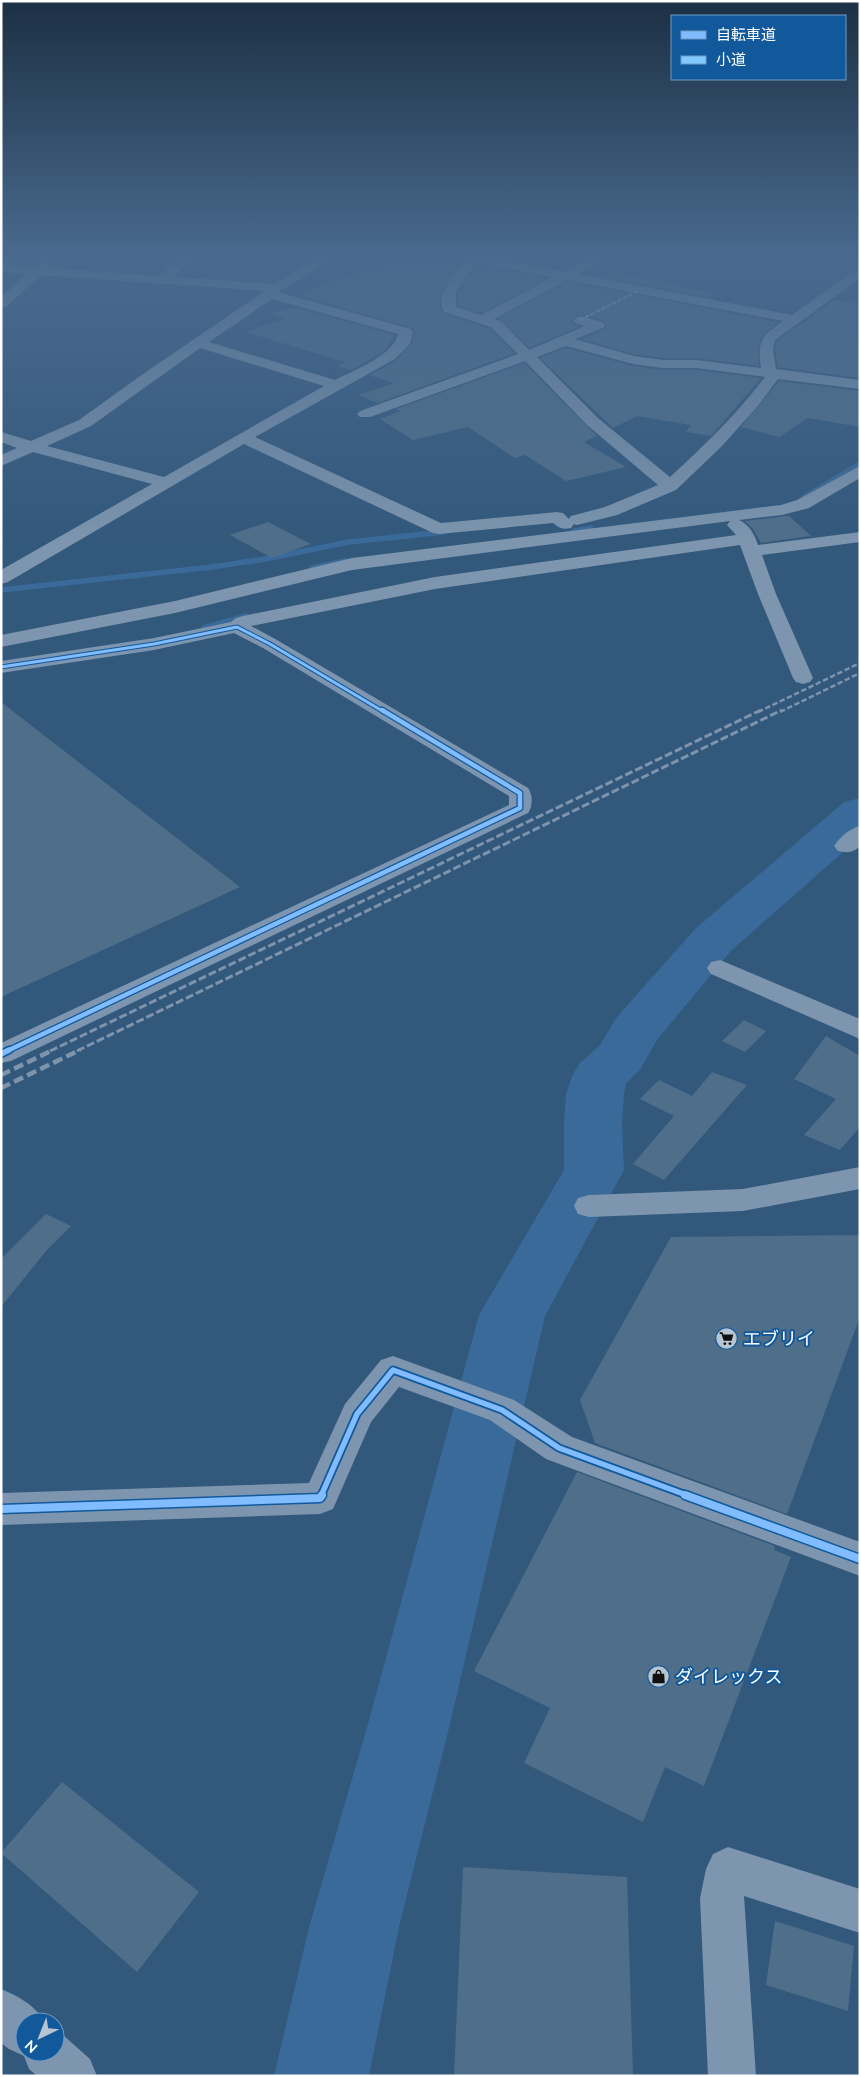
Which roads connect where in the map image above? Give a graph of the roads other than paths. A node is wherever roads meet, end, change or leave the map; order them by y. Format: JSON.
{"nodes":[{"id":1,"x":188,"y":350,"type":"edge"},
{"id":2,"x":221,"y":350,"type":"edge"},
{"id":3,"x":397,"y":350,"type":"edge"},
{"id":4,"x":521,"y":350,"type":"edge"},
{"id":5,"x":542,"y":350,"type":"edge"},
{"id":6,"x":596,"y":350,"type":"edge"},
{"id":7,"x":768,"y":350,"type":"edge"},
{"id":8,"x":528,"y":356,"type":"junction"},
{"id":9,"x":772,"y":373,"type":"junction"},
{"id":10,"x":337,"y":385,"type":"junction"},
{"id":11,"x":860,"y":385,"type":"edge"},
{"id":12,"x":365,"y":414,"type":"dead end"},
{"id":13,"x":1,"y":437,"type":"edge"},
{"id":14,"x":244,"y":438,"type":"junction"},
{"id":15,"x":32,"y":447,"type":"junction"},
{"id":16,"x":1,"y":461,"type":"edge"},
{"id":17,"x":860,"y":471,"type":"edge"},
{"id":18,"x":164,"y":482,"type":"junction"},
{"id":19,"x":670,"y":486,"type":"junction"},
{"id":20,"x":728,"y":516,"type":"junction"},
{"id":21,"x":568,"y":530,"type":"junction"},
{"id":22,"x":860,"y":537,"type":"edge"},
{"id":23,"x":749,"y":545,"type":"junction"},
{"id":24,"x":1,"y":578,"type":"edge"},
{"id":25,"x":236,"y":627,"type":"junction"},
{"id":26,"x":1,"y":641,"type":"edge"},
{"id":27,"x":1,"y":667,"type":"edge"},
{"id":28,"x":803,"y":678,"type":"dead end"},
{"id":29,"x":720,"y":968,"type":"dead end"},
{"id":30,"x":860,"y":1030,"type":"edge"},
{"id":31,"x":1,"y":1054,"type":"edge"},
{"id":32,"x":860,"y":1178,"type":"edge"},
{"id":33,"x":589,"y":1206,"type":"dead end"},
{"id":34,"x":1,"y":1509,"type":"edge"},
{"id":35,"x":860,"y":1560,"type":"edge"},
{"id":36,"x":860,"y":1911,"type":"edge"},
{"id":37,"x":1,"y":2012,"type":"edge"},
{"id":38,"x":15,"y":2024,"type":"edge"},
{"id":39,"x":57,"y":2062,"type":"edge"},
{"id":40,"x":73,"y":2076,"type":"edge"},
{"id":41,"x":732,"y":2076,"type":"edge"}],
"edges":[{"from":1,"to":15,"type":"street"},
{"from":2,"to":10,"type":"street"},
{"from":3,"to":10,"type":"street"},
{"from":4,"to":8,"type":"street"},
{"from":5,"to":8,"type":"street"},
{"from":6,"to":9,"type":"street"},
{"from":7,"to":9,"type":"street"},
{"from":8,"to":12,"type":"street"},
{"from":8,"to":19,"type":"street"},
{"from":9,"to":11,"type":"street"},
{"from":9,"to":19,"type":"street"},
{"from":10,"to":14,"type":"street"},
{"from":13,"to":15,"type":"street"},
{"from":14,"to":18,"type":"street"},
{"from":14,"to":21,"type":"street"},
{"from":15,"to":16,"type":"street"},
{"from":15,"to":18,"type":"street"},
{"from":17,"to":20,"type":"street"},
{"from":18,"to":24,"type":"street"},
{"from":19,"to":21,"type":"street"},
{"from":20,"to":21,"type":"street"},
{"from":20,"to":23,"type":"street"},
{"from":21,"to":26,"type":"street"},
{"from":22,"to":23,"type":"street"},
{"from":23,"to":25,"type":"street"},
{"from":23,"to":28,"type":"street"},
{"from":25,"to":27,"type":"street"},
{"from":25,"to":31,"type":"street"},
{"from":29,"to":30,"type":"street"},
{"from":32,"to":33,"type":"street"},
{"from":34,"to":35,"type":"street"},
{"from":36,"to":41,"type":"street"},
{"from":37,"to":38,"type":"street"},
{"from":39,"to":40,"type":"street"}]}
